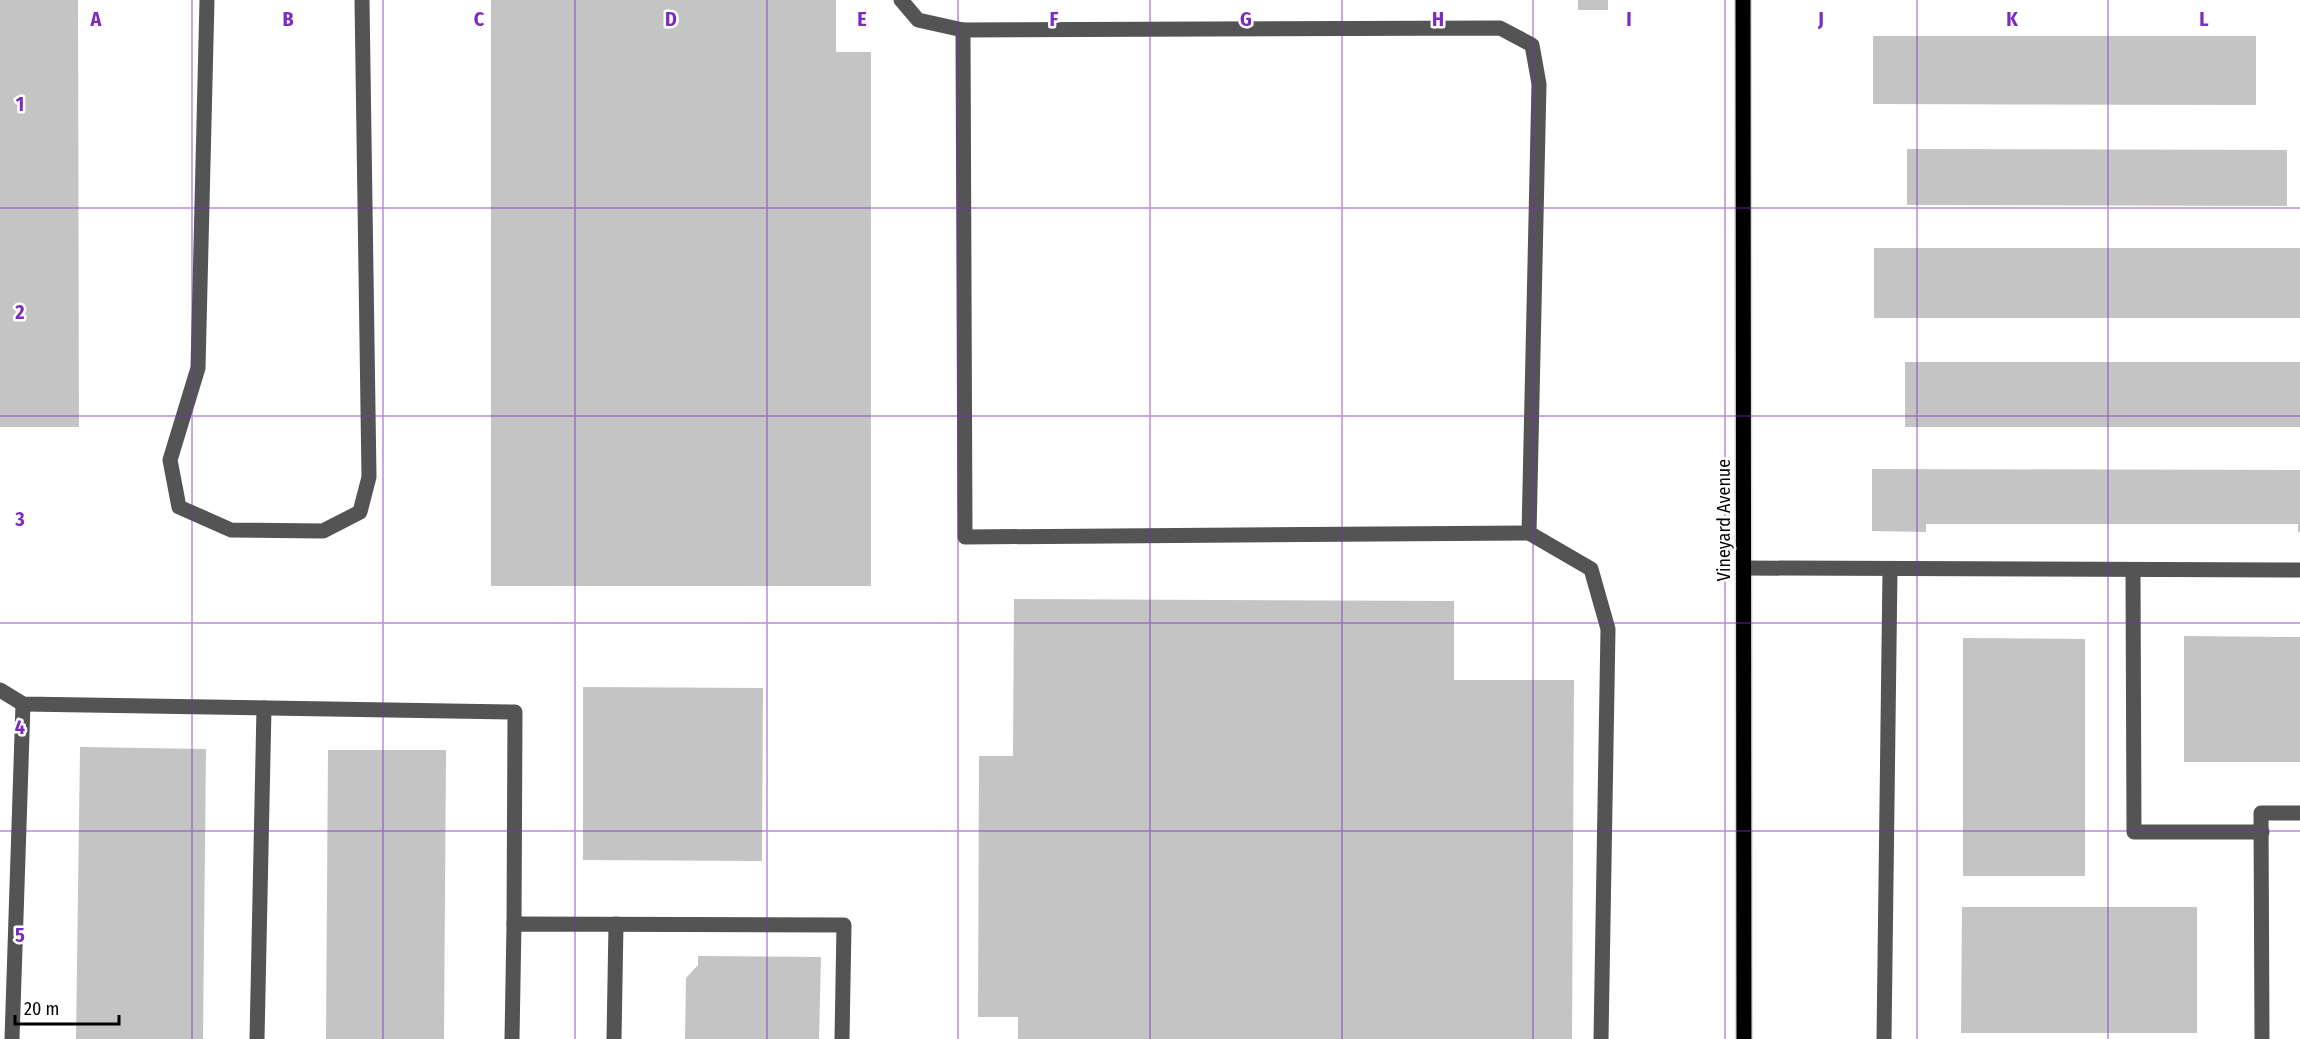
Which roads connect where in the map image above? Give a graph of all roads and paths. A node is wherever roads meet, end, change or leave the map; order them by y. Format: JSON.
{"nodes":[{"id":1,"x":207,"y":0,"type":"edge"},
{"id":2,"x":362,"y":0,"type":"edge"},
{"id":3,"x":901,"y":0,"type":"edge"},
{"id":4,"x":1743,"y":0,"type":"edge"},
{"id":5,"x":963,"y":30,"type":"junction"},
{"id":6,"x":1529,"y":533,"type":"junction"},
{"id":7,"x":1744,"y":568,"type":"junction"},
{"id":8,"x":1890,"y":569,"type":"junction"},
{"id":9,"x":2300,"y":570,"type":"edge"},
{"id":10,"x":2133,"y":571,"type":"junction"},
{"id":11,"x":0,"y":690,"type":"edge"},
{"id":12,"x":23,"y":704,"type":"junction"},
{"id":13,"x":264,"y":708,"type":"junction"},
{"id":14,"x":2300,"y":813,"type":"edge"},
{"id":15,"x":2262,"y":832,"type":"junction"},
{"id":16,"x":0,"y":924,"type":"edge"},
{"id":17,"x":16,"y":924,"type":"junction"},
{"id":18,"x":514,"y":924,"type":"junction"},
{"id":19,"x":616,"y":924,"type":"junction"},
{"id":20,"x":12,"y":1039,"type":"edge"},
{"id":21,"x":257,"y":1039,"type":"edge"},
{"id":22,"x":513,"y":1039,"type":"edge"},
{"id":23,"x":614,"y":1039,"type":"edge"},
{"id":24,"x":843,"y":1039,"type":"edge"},
{"id":25,"x":1601,"y":1039,"type":"edge"},
{"id":26,"x":1744,"y":1039,"type":"edge"},
{"id":27,"x":1884,"y":1039,"type":"edge"},
{"id":28,"x":2262,"y":1039,"type":"edge"}],
"edges":[{"from":1,"to":2,"type":"lane"},
{"from":3,"to":5,"type":"lane"},
{"from":4,"to":7,"type":"main road","name":"Vineyard Avenue"},
{"from":5,"to":6,"type":"lane"},
{"from":5,"to":6,"type":"lane"},
{"from":6,"to":25,"type":"lane"},
{"from":7,"to":8,"type":"lane"},
{"from":7,"to":26,"type":"main road","name":"Vineyard Avenue"},
{"from":8,"to":10,"type":"lane"},
{"from":8,"to":27,"type":"lane"},
{"from":9,"to":10,"type":"lane"},
{"from":10,"to":15,"type":"lane"},
{"from":11,"to":12,"type":"lane"},
{"from":12,"to":13,"type":"lane"},
{"from":12,"to":17,"type":"lane"},
{"from":13,"to":18,"type":"lane"},
{"from":13,"to":21,"type":"lane"},
{"from":14,"to":15,"type":"lane"},
{"from":15,"to":28,"type":"lane"},
{"from":16,"to":17,"type":"lane"},
{"from":17,"to":20,"type":"lane"},
{"from":18,"to":19,"type":"lane"},
{"from":18,"to":22,"type":"lane"},
{"from":19,"to":23,"type":"lane"},
{"from":19,"to":24,"type":"lane"}]}
